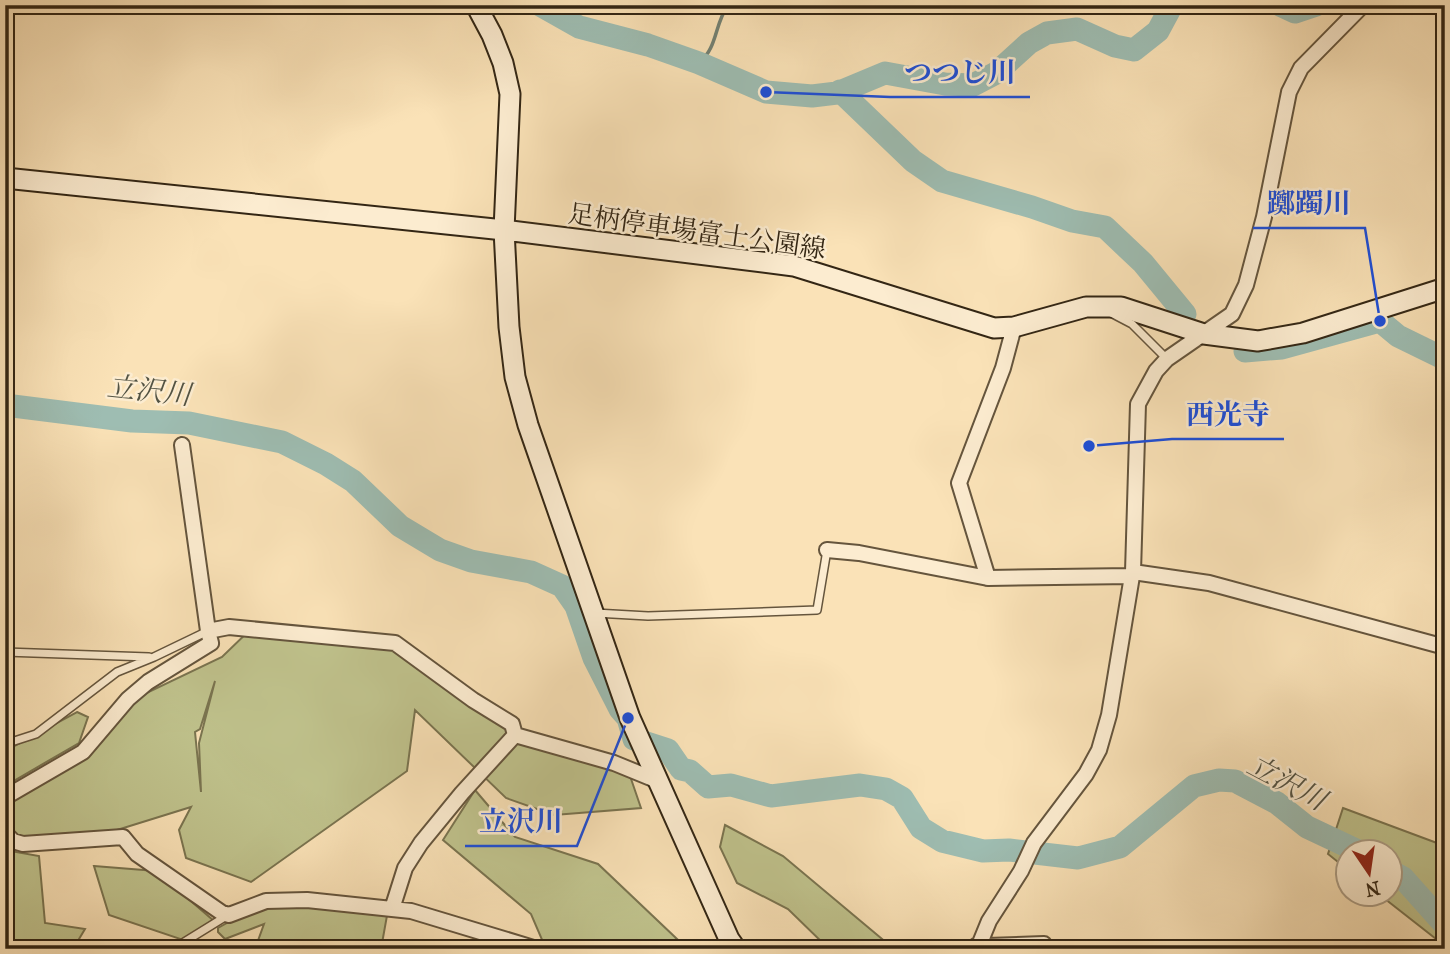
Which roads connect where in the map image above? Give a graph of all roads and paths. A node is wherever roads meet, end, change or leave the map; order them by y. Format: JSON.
{"nodes":[{"id":1,"x":476,"y":5,"type":"edge"},
{"id":2,"x":1363,"y":5,"type":"edge"},
{"id":3,"x":5,"y":178,"type":"edge"},
{"id":4,"x":504,"y":230,"type":"junction"},
{"id":5,"x":1445,"y":288,"type":"edge"},
{"id":6,"x":1102,"y":309,"type":"junction"},
{"id":7,"x":1014,"y":327,"type":"junction"},
{"id":8,"x":1204,"y":334,"type":"junction"},
{"id":9,"x":1167,"y":359,"type":"junction"},
{"id":10,"x":182,"y":445,"type":"dead end"},
{"id":11,"x":827,"y":550,"type":"joint"},
{"id":12,"x":1132,"y":574,"type":"junction"},
{"id":13,"x":988,"y":578,"type":"junction"},
{"id":14,"x":593,"y":613,"type":"junction"},
{"id":15,"x":208,"y":631,"type":"junction"},
{"id":16,"x":1445,"y":648,"type":"edge"},
{"id":17,"x":5,"y":652,"type":"edge"},
{"id":18,"x":154,"y":657,"type":"junction"},
{"id":19,"x":515,"y":735,"type":"junction"},
{"id":20,"x":5,"y":744,"type":"edge"},
{"id":21,"x":658,"y":781,"type":"junction"},
{"id":22,"x":5,"y":802,"type":"edge"},
{"id":23,"x":5,"y":834,"type":"edge"},
{"id":24,"x":392,"y":909,"type":"junction"},
{"id":25,"x":229,"y":915,"type":"junction"},
{"id":26,"x":728,"y":945,"type":"edge"},
{"id":27,"x":976,"y":946,"type":"edge"},
{"id":28,"x":173,"y":949,"type":"edge"},
{"id":29,"x":537,"y":949,"type":"edge"},
{"id":30,"x":769,"y":949,"type":"edge"},
{"id":31,"x":779,"y":949,"type":"edge"},
{"id":32,"x":1044,"y":949,"type":"edge"}],
"edges":[{"from":1,"to":4,"type":"main road"},
{"from":2,"to":8,"type":"street"},
{"from":3,"to":4,"type":"main road","name":"足柄停車場富士公園線"},
{"from":4,"to":7,"type":"main road","name":"足柄停車場富士公園線"},
{"from":4,"to":14,"type":"main road"},
{"from":5,"to":8,"type":"main road","name":"足柄停車場富士公園線"},
{"from":6,"to":7,"type":"main road","name":"足柄停車場富士公園線"},
{"from":6,"to":8,"type":"main road","name":"足柄停車場富士公園線"},
{"from":6,"to":9,"type":"lane"},
{"from":7,"to":13,"type":"street"},
{"from":8,"to":9,"type":"street"},
{"from":9,"to":12,"type":"street"},
{"from":10,"to":15,"type":"street"},
{"from":11,"to":13,"type":"street"},
{"from":11,"to":14,"type":"lane"},
{"from":12,"to":13,"type":"street"},
{"from":12,"to":16,"type":"street"},
{"from":12,"to":27,"type":"street"},
{"from":14,"to":21,"type":"main road"},
{"from":15,"to":18,"type":"lane"},
{"from":15,"to":19,"type":"street"},
{"from":15,"to":22,"type":"street"},
{"from":17,"to":18,"type":"lane"},
{"from":18,"to":20,"type":"lane"},
{"from":19,"to":21,"type":"street"},
{"from":19,"to":24,"type":"street"},
{"from":21,"to":26,"type":"main road"},
{"from":23,"to":25,"type":"street"},
{"from":24,"to":25,"type":"street"},
{"from":24,"to":29,"type":"street"},
{"from":25,"to":28,"type":"lane"},
{"from":27,"to":32,"type":"street"},
{"from":30,"to":31,"type":"street"}]}
